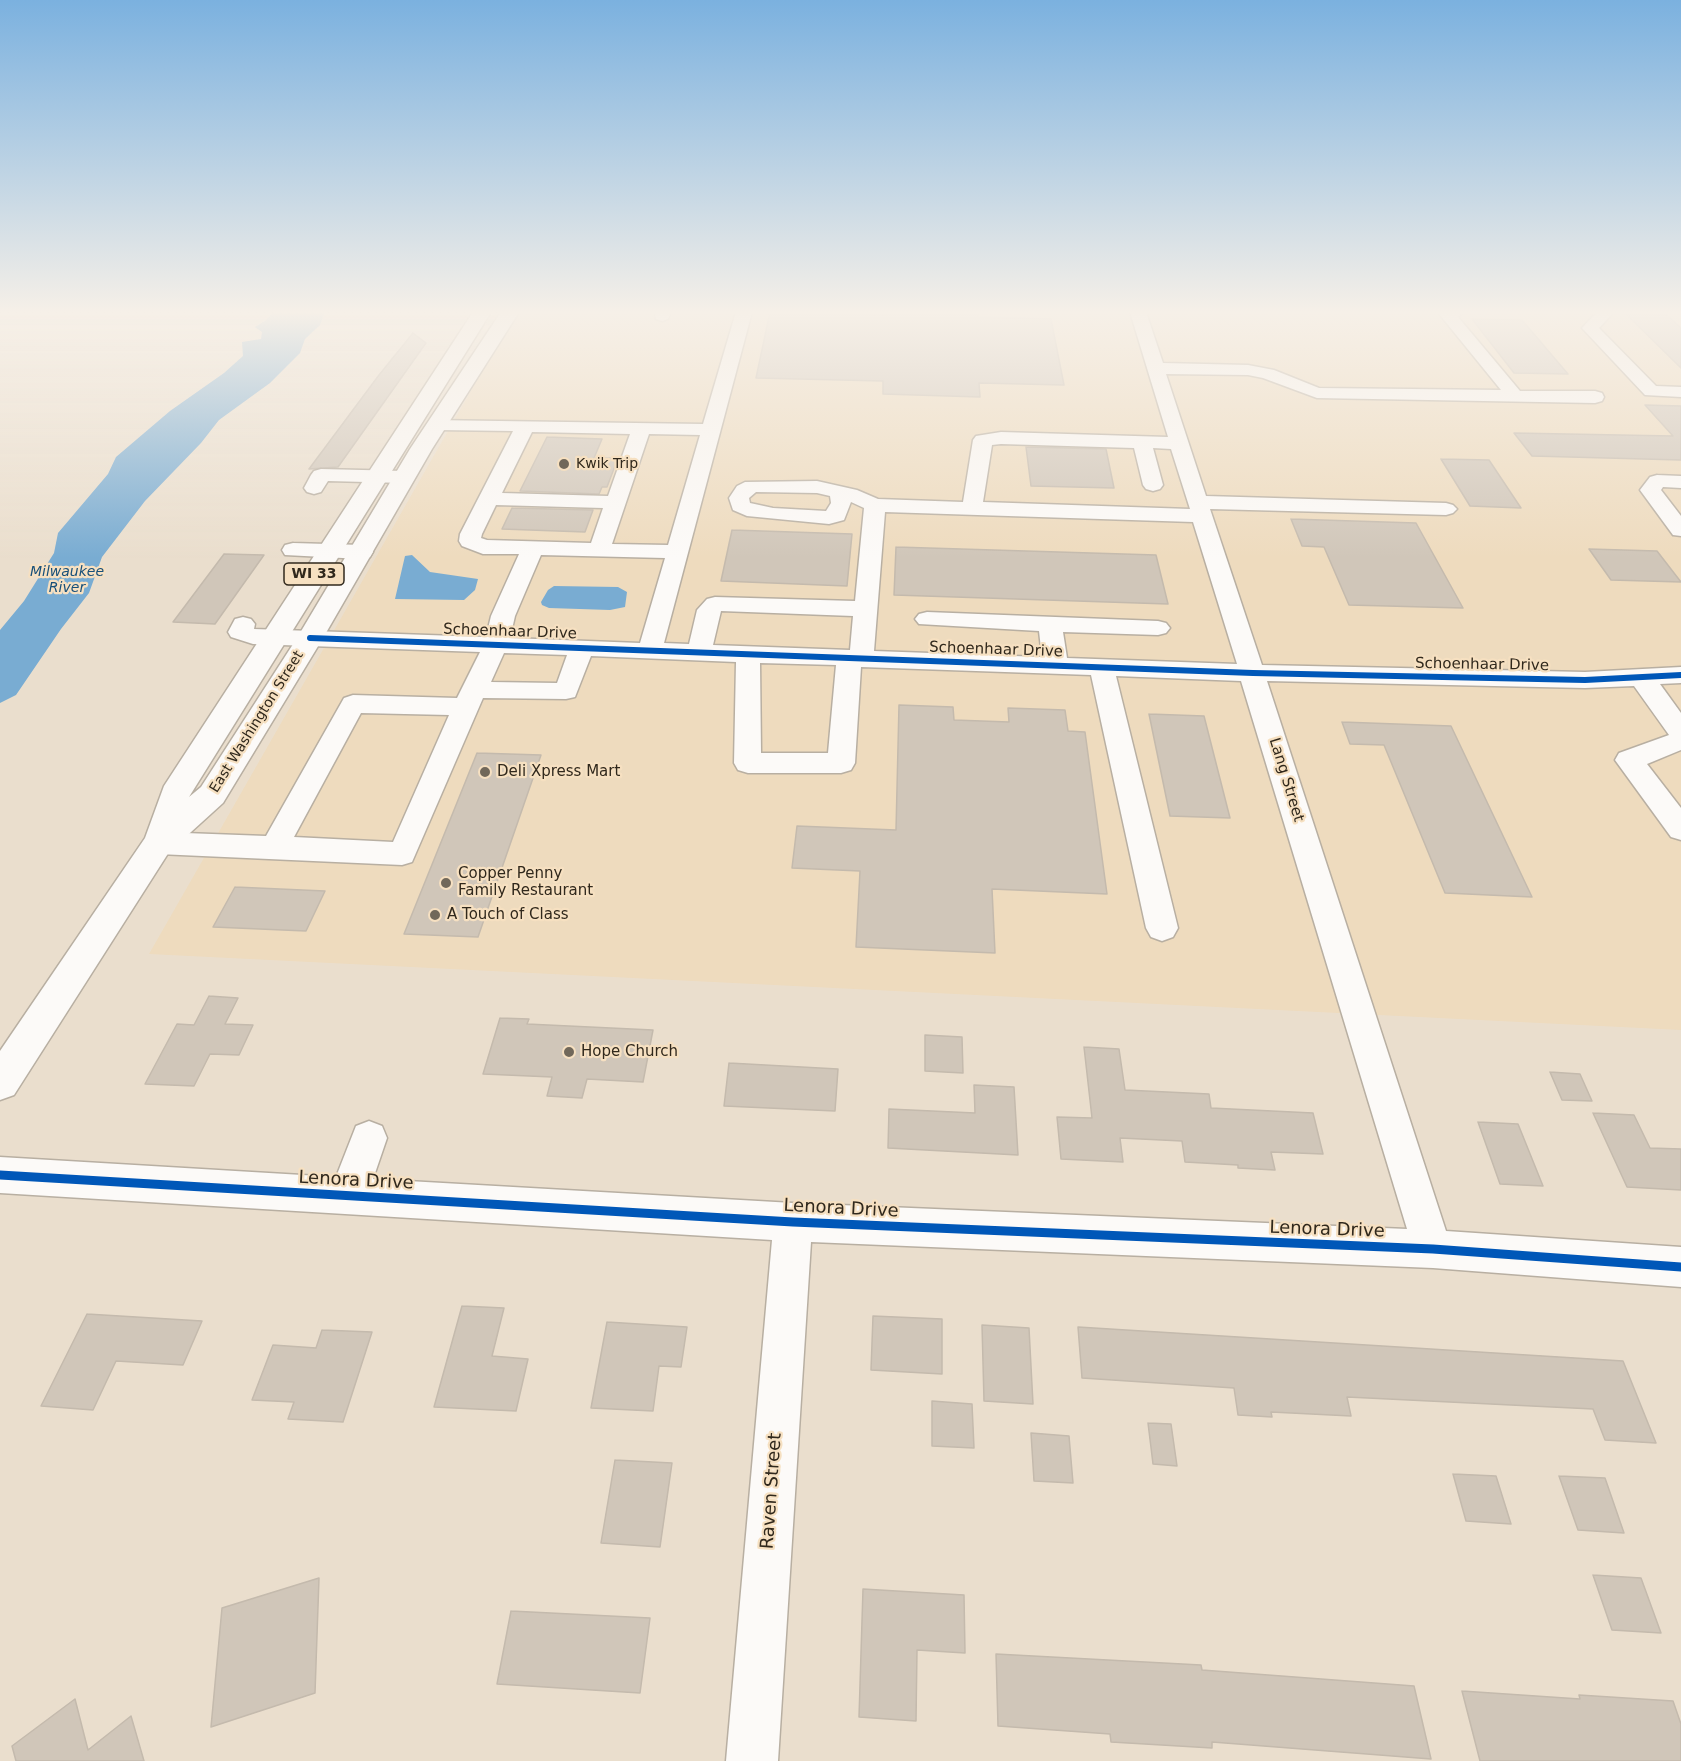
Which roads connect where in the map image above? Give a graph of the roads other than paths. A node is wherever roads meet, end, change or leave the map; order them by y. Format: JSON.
{"nodes":[{"id":1,"x":428,"y":394,"type":"edge"},
{"id":2,"x":458,"y":394,"type":"edge"},
{"id":3,"x":721,"y":394,"type":"edge"},
{"id":4,"x":1164,"y":394,"type":"edge"},
{"id":5,"x":1395,"y":394,"type":"edge"},
{"id":6,"x":1515,"y":396,"type":"joint"},
{"id":7,"x":1595,"y":397,"type":"dead end"},
{"id":8,"x":438,"y":424,"type":"junction"},
{"id":9,"x":525,"y":426,"type":"junction"},
{"id":10,"x":642,"y":428,"type":"junction"},
{"id":11,"x":711,"y":430,"type":"junction"},
{"id":12,"x":1142,"y":442,"type":"junction"},
{"id":13,"x":1180,"y":443,"type":"junction"},
{"id":14,"x":376,"y":477,"type":"junction"},
{"id":15,"x":405,"y":477,"type":"junction"},
{"id":16,"x":1681,"y":482,"type":"edge"},
{"id":17,"x":1153,"y":485,"type":"dead end"},
{"id":18,"x":314,"y":488,"type":"dead end"},
{"id":19,"x":840,"y":492,"type":"dead end"},
{"id":20,"x":488,"y":499,"type":"junction"},
{"id":21,"x":616,"y":502,"type":"junction"},
{"id":22,"x":875,"y":505,"type":"junction"},
{"id":23,"x":1671,"y":506,"type":"edge"},
{"id":24,"x":972,"y":508,"type":"junction"},
{"id":25,"x":1201,"y":509,"type":"junction"},
{"id":26,"x":1446,"y":509,"type":"dead end"},
{"id":27,"x":1681,"y":530,"type":"edge"},
{"id":28,"x":533,"y":548,"type":"junction"},
{"id":29,"x":293,"y":550,"type":"dead end"},
{"id":30,"x":599,"y":550,"type":"junction"},
{"id":31,"x":328,"y":551,"type":"junction"},
{"id":32,"x":362,"y":552,"type":"junction"},
{"id":33,"x":678,"y":552,"type":"junction"},
{"id":34,"x":866,"y":609,"type":"junction"},
{"id":35,"x":927,"y":619,"type":"dead end"},
{"id":36,"x":243,"y":624,"type":"dead end"},
{"id":37,"x":1050,"y":624,"type":"junction"},
{"id":38,"x":1158,"y":628,"type":"dead end"},
{"id":39,"x":274,"y":637,"type":"junction"},
{"id":40,"x":310,"y":638,"type":"junction"},
{"id":41,"x":496,"y":645,"type":"junction"},
{"id":42,"x":582,"y":648,"type":"junction"},
{"id":43,"x":650,"y":651,"type":"junction"},
{"id":44,"x":699,"y":653,"type":"junction"},
{"id":45,"x":748,"y":654,"type":"junction"},
{"id":46,"x":855,"y":658,"type":"junction"},
{"id":47,"x":1056,"y":666,"type":"junction"},
{"id":48,"x":1102,"y":668,"type":"junction"},
{"id":49,"x":1253,"y":673,"type":"junction"},
{"id":50,"x":1681,"y":675,"type":"edge"},
{"id":51,"x":1642,"y":678,"type":"junction"},
{"id":52,"x":470,"y":698,"type":"junction"},
{"id":53,"x":1681,"y":732,"type":"edge"},
{"id":54,"x":1681,"y":740,"type":"edge"},
{"id":55,"x":1681,"y":829,"type":"edge"},
{"id":56,"x":158,"y":843,"type":"junction"},
{"id":57,"x":274,"y":847,"type":"junction"},
{"id":58,"x":1162,"y":928,"type":"dead end"},
{"id":59,"x":0,"y":1083,"type":"edge"},
{"id":60,"x":369,"y":1138,"type":"dead end"},
{"id":61,"x":0,"y":1175,"type":"edge"},
{"id":62,"x":348,"y":1195,"type":"junction"},
{"id":63,"x":792,"y":1222,"type":"junction"},
{"id":64,"x":1433,"y":1250,"type":"junction"},
{"id":65,"x":1681,"y":1267,"type":"edge"},
{"id":66,"x":752,"y":1761,"type":"edge"}],
"edges":[{"from":1,"to":14,"type":"main road","name":"East Washington Street","number":"WI 33"},
{"from":2,"to":8,"type":"main road","name":"East Washington Street","number":"WI 33"},
{"from":3,"to":11,"type":"street"},
{"from":4,"to":13,"type":"street","name":"Lang Street"},
{"from":5,"to":6,"type":"street"},
{"from":6,"to":7,"type":"street"},
{"from":8,"to":9,"type":"street"},
{"from":8,"to":15,"type":"main road","name":"East Washington Street","number":"WI 33"},
{"from":9,"to":10,"type":"street"},
{"from":9,"to":20,"type":"street"},
{"from":10,"to":11,"type":"street"},
{"from":10,"to":21,"type":"street"},
{"from":11,"to":33,"type":"street"},
{"from":12,"to":13,"type":"street"},
{"from":12,"to":17,"type":"street"},
{"from":12,"to":24,"type":"street"},
{"from":13,"to":25,"type":"street","name":"Lang Street"},
{"from":14,"to":15,"type":"street"},
{"from":14,"to":18,"type":"street"},
{"from":14,"to":31,"type":"main road","name":"East Washington Street","number":"WI 33"},
{"from":15,"to":32,"type":"main road","name":"East Washington Street","number":"WI 33"},
{"from":16,"to":23,"type":"street"},
{"from":19,"to":22,"type":"street"},
{"from":20,"to":21,"type":"street"},
{"from":20,"to":28,"type":"street"},
{"from":21,"to":30,"type":"street"},
{"from":22,"to":24,"type":"street"},
{"from":22,"to":34,"type":"street"},
{"from":23,"to":27,"type":"street"},
{"from":24,"to":25,"type":"street"},
{"from":25,"to":26,"type":"street"},
{"from":25,"to":49,"type":"street","name":"Lang Street"},
{"from":28,"to":30,"type":"street"},
{"from":28,"to":41,"type":"street"},
{"from":29,"to":31,"type":"street"},
{"from":30,"to":33,"type":"street"},
{"from":31,"to":32,"type":"street"},
{"from":31,"to":39,"type":"main road","name":"East Washington Street","number":"WI 33"},
{"from":32,"to":40,"type":"main road","name":"East Washington Street","number":"WI 33"},
{"from":33,"to":43,"type":"street"},
{"from":34,"to":44,"type":"street"},
{"from":34,"to":46,"type":"street"},
{"from":35,"to":37,"type":"street"},
{"from":36,"to":39,"type":"street","name":"Schoenhaar Drive"},
{"from":37,"to":38,"type":"street"},
{"from":37,"to":47,"type":"street"},
{"from":39,"to":40,"type":"street","name":"Schoenhaar Drive"},
{"from":39,"to":56,"type":"main road","name":"East Washington Street","number":"WI 33"},
{"from":40,"to":41,"type":"street","name":"Schoenhaar Drive"},
{"from":40,"to":56,"type":"main road","name":"East Washington Street","number":"WI 33"},
{"from":41,"to":42,"type":"street","name":"Schoenhaar Drive"},
{"from":41,"to":52,"type":"street"},
{"from":42,"to":43,"type":"street","name":"Schoenhaar Drive"},
{"from":42,"to":52,"type":"street"},
{"from":43,"to":44,"type":"street","name":"Schoenhaar Drive"},
{"from":44,"to":45,"type":"street","name":"Schoenhaar Drive"},
{"from":45,"to":46,"type":"street","name":"Schoenhaar Drive"},
{"from":45,"to":46,"type":"street"},
{"from":46,"to":47,"type":"street","name":"Schoenhaar Drive"},
{"from":47,"to":48,"type":"street","name":"Schoenhaar Drive"},
{"from":48,"to":49,"type":"street","name":"Schoenhaar Drive"},
{"from":48,"to":58,"type":"street"},
{"from":49,"to":51,"type":"street","name":"Schoenhaar Drive"},
{"from":49,"to":64,"type":"street","name":"Lang Street"},
{"from":50,"to":51,"type":"street","name":"Schoenhaar Drive"},
{"from":51,"to":53,"type":"street"},
{"from":52,"to":57,"type":"street"},
{"from":52,"to":57,"type":"street"},
{"from":54,"to":55,"type":"street"},
{"from":56,"to":57,"type":"street"},
{"from":56,"to":59,"type":"main road","name":"East Washington Street","number":"WI 33"},
{"from":60,"to":62,"type":"street"},
{"from":61,"to":62,"type":"street","name":"Lenora Drive"},
{"from":62,"to":63,"type":"street","name":"Lenora Drive"},
{"from":63,"to":64,"type":"street","name":"Lenora Drive"},
{"from":63,"to":66,"type":"street","name":"Raven Street"},
{"from":64,"to":65,"type":"street","name":"Lenora Drive"}]}
